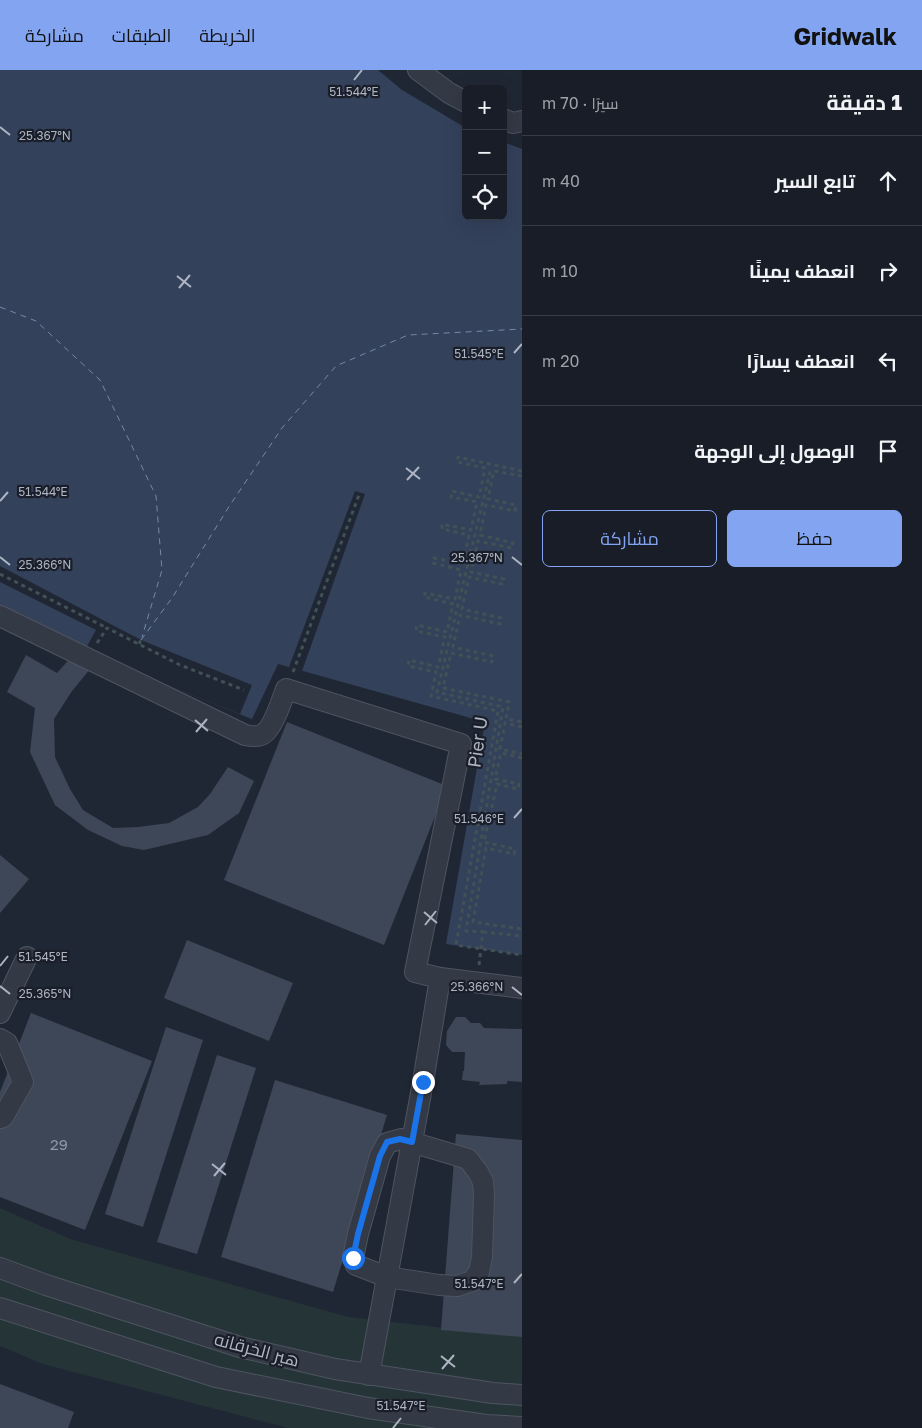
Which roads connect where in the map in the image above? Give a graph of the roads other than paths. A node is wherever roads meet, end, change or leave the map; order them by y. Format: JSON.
{"nodes":[{"id":1,"x":418,"y":70,"type":"edge"},
{"id":2,"x":462,"y":100,"type":"edge"},
{"id":3,"x":507,"y":121,"type":"edge"},
{"id":4,"x":522,"y":121,"type":"edge"},
{"id":5,"x":0,"y":616,"type":"edge"},
{"id":6,"x":28,"y":957,"type":"dead end"},
{"id":7,"x":440,"y":978,"type":"junction"},
{"id":8,"x":522,"y":988,"type":"edge"},
{"id":9,"x":0,"y":1014,"type":"edge"},
{"id":10,"x":0,"y":1039,"type":"edge"},
{"id":11,"x":0,"y":1118,"type":"edge"},
{"id":12,"x":412,"y":1142,"type":"junction"},
{"id":13,"x":0,"y":1268,"type":"edge"},
{"id":14,"x":387,"y":1277,"type":"junction"},
{"id":15,"x":0,"y":1308,"type":"edge"},
{"id":16,"x":369,"y":1375,"type":"junction"},
{"id":17,"x":522,"y":1395,"type":"edge"},
{"id":18,"x":522,"y":1427,"type":"edge"}],
"edges":[{"from":1,"to":2,"type":"street"},
{"from":3,"to":4,"type":"street"},
{"from":5,"to":7,"type":"street"},
{"from":6,"to":9,"type":"street"},
{"from":7,"to":8,"type":"street"},
{"from":7,"to":12,"type":"street"},
{"from":10,"to":11,"type":"street"},
{"from":12,"to":14,"type":"street"},
{"from":12,"to":14,"type":"street"},
{"from":12,"to":14,"type":"street"},
{"from":13,"to":16,"type":"street","name":"هير الخرقانه"},
{"from":14,"to":16,"type":"street"},
{"from":15,"to":18,"type":"street","name":"هير الخرقانه"},
{"from":16,"to":17,"type":"street","name":"هير الخرقانه"}]}
